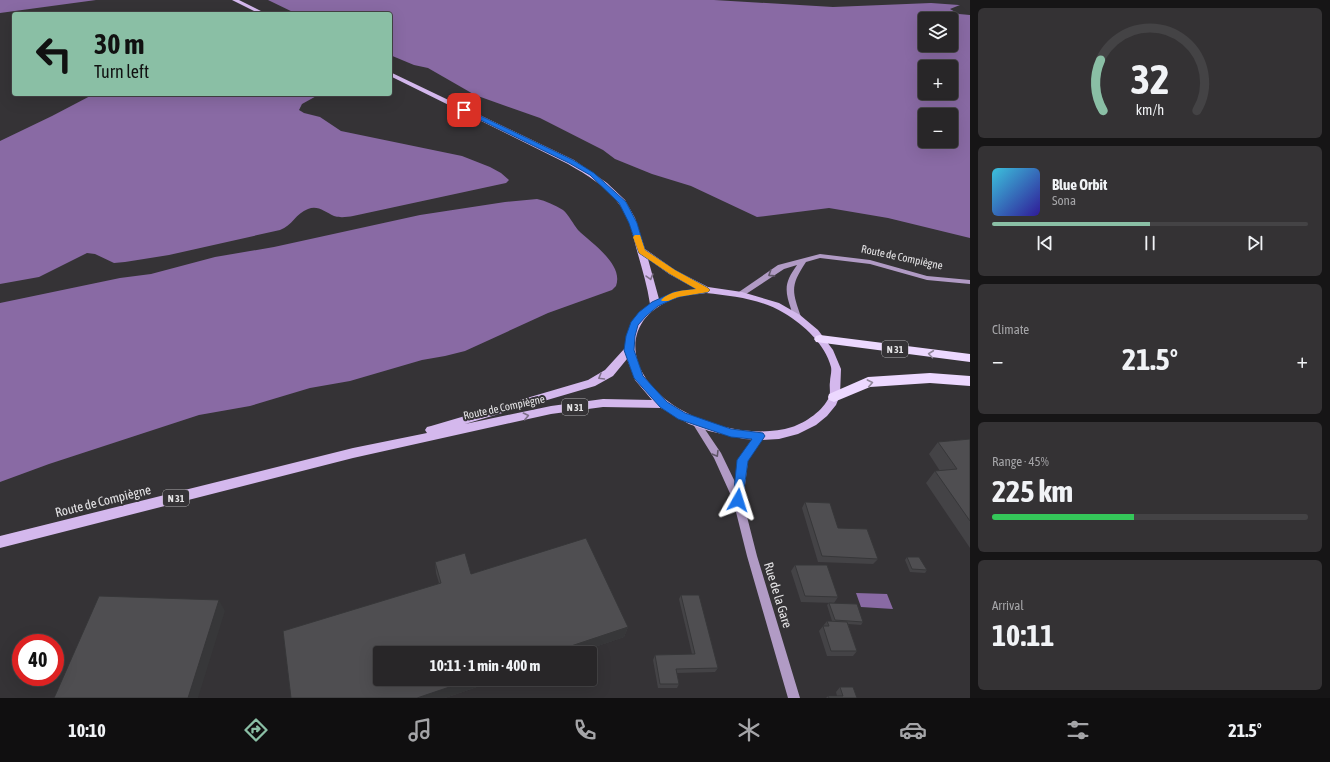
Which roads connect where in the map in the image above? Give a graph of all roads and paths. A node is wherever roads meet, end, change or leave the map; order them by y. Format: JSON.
{"nodes":[{"id":1,"x":235,"y":0,"type":"edge"},
{"id":2,"x":260,"y":12,"type":"edge"},
{"id":3,"x":392,"y":75,"type":"edge"},
{"id":4,"x":642,"y":251,"type":"junction"},
{"id":5,"x":804,"y":260,"type":"junction"},
{"id":6,"x":970,"y":282,"type":"edge"},
{"id":7,"x":706,"y":290,"type":"junction"},
{"id":8,"x":740,"y":294,"type":"junction"},
{"id":9,"x":655,"y":304,"type":"junction"},
{"id":10,"x":797,"y":317,"type":"junction"},
{"id":11,"x":820,"y":339,"type":"junction"},
{"id":12,"x":629,"y":350,"type":"junction"},
{"id":13,"x":970,"y":358,"type":"edge"},
{"id":14,"x":970,"y":382,"type":"edge"},
{"id":15,"x":834,"y":397,"type":"junction"},
{"id":16,"x":664,"y":404,"type":"junction"},
{"id":17,"x":695,"y":421,"type":"junction"},
{"id":18,"x":760,"y":436,"type":"junction"},
{"id":19,"x":353,"y":453,"type":"junction"},
{"id":20,"x":738,"y":500,"type":"junction"},
{"id":21,"x":0,"y":542,"type":"edge"},
{"id":22,"x":794,"y":698,"type":"edge"}],
"edges":[{"from":1,"to":2,"type":"main road"},
{"from":3,"to":4,"type":"main road"},
{"from":4,"to":7,"type":"main road"},
{"from":4,"to":9,"type":"main road","one_way":true},
{"from":5,"to":6,"type":"main road","name":"Route de Compiègne"},
{"from":5,"to":8,"type":"main road","name":"Route de Compiègne","one_way":true},
{"from":5,"to":10,"type":"main road"},
{"from":7,"to":8,"type":"main road"},
{"from":7,"to":9,"type":"main road"},
{"from":8,"to":10,"type":"main road"},
{"from":9,"to":12,"type":"main road"},
{"from":10,"to":11,"type":"main road"},
{"from":13,"to":11,"type":"highway","number":"N 31","one_way":true},
{"from":11,"to":15,"type":"main road"},
{"from":12,"to":16,"type":"main road"},
{"from":12,"to":19,"type":"main road","name":"Route de Compiègne","number":"N 31","one_way":true},
{"from":15,"to":14,"type":"highway","one_way":true},
{"from":15,"to":18,"type":"main road"},
{"from":16,"to":17,"type":"main road"},
{"from":19,"to":16,"type":"main road","name":"Route de Compiègne","number":"N 31","one_way":true},
{"from":17,"to":18,"type":"main road"},
{"from":17,"to":20,"type":"main road","name":"Rue de la Gare","one_way":true},
{"from":18,"to":20,"type":"main road","name":"Rue de la Gare"},
{"from":19,"to":21,"type":"main road","name":"Route de Compiègne","number":"N 31"},
{"from":20,"to":22,"type":"main road","name":"Rue de la Gare"}]}
